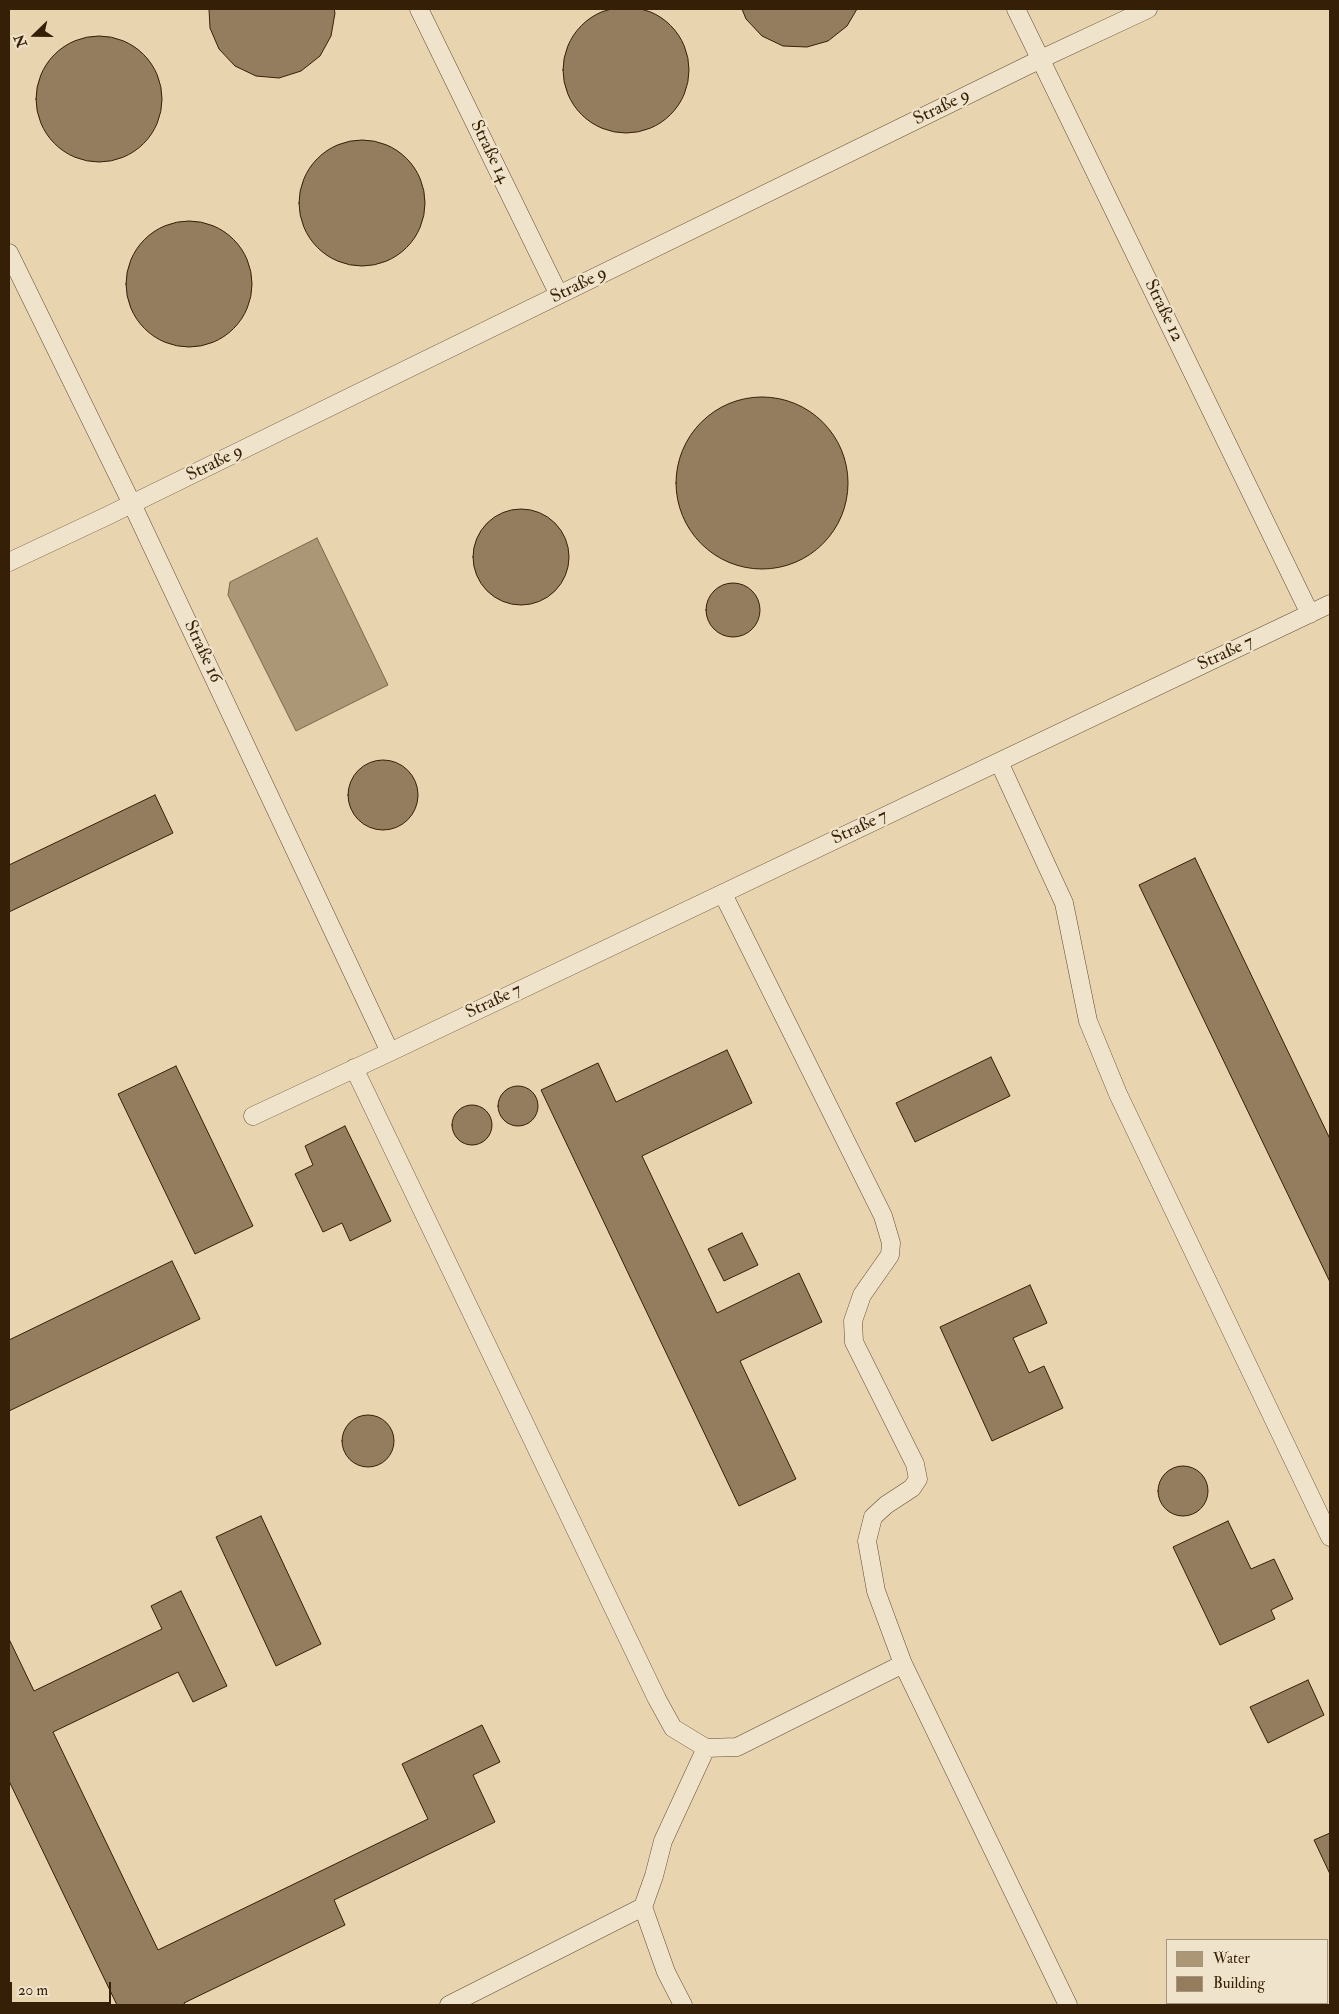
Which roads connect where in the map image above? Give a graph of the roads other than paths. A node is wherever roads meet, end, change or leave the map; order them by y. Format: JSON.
{"nodes":[{"id":1,"x":419,"y":9,"type":"edge"},
{"id":2,"x":1016,"y":9,"type":"edge"},
{"id":3,"x":1148,"y":9,"type":"edge"},
{"id":4,"x":1041,"y":59,"type":"junction"},
{"id":5,"x":9,"y":253,"type":"edge"},
{"id":6,"x":558,"y":295,"type":"junction"},
{"id":7,"x":132,"y":504,"type":"junction"},
{"id":8,"x":9,"y":562,"type":"edge"},
{"id":9,"x":1330,"y":604,"type":"edge"},
{"id":10,"x":1310,"y":614,"type":"junction"},
{"id":11,"x":999,"y":762,"type":"junction"},
{"id":12,"x":723,"y":894,"type":"junction"},
{"id":13,"x":390,"y":1052,"type":"junction"},
{"id":14,"x":354,"y":1068,"type":"junction"},
{"id":15,"x":253,"y":1116,"type":"dead end"},
{"id":16,"x":1330,"y":1537,"type":"edge"},
{"id":17,"x":903,"y":1664,"type":"junction"},
{"id":18,"x":706,"y":1748,"type":"junction"},
{"id":19,"x":643,"y":1907,"type":"junction"},
{"id":20,"x":449,"y":2005,"type":"edge"},
{"id":21,"x":683,"y":2005,"type":"edge"},
{"id":22,"x":1068,"y":2005,"type":"edge"}],
"edges":[{"from":1,"to":6,"type":"lane","name":"Straße 14"},
{"from":2,"to":4,"type":"lane","name":"Straße 12"},
{"from":3,"to":4,"type":"lane","name":"Straße 9"},
{"from":4,"to":6,"type":"lane","name":"Straße 9"},
{"from":4,"to":10,"type":"lane","name":"Straße 12"},
{"from":5,"to":7,"type":"lane","name":"Straße 16"},
{"from":6,"to":7,"type":"lane","name":"Straße 9"},
{"from":7,"to":8,"type":"lane","name":"Straße 9"},
{"from":7,"to":13,"type":"lane","name":"Straße 16"},
{"from":9,"to":10,"type":"lane","name":"Straße 7"},
{"from":10,"to":11,"type":"lane","name":"Straße 7"},
{"from":11,"to":12,"type":"lane","name":"Straße 7"},
{"from":11,"to":16,"type":"lane"},
{"from":12,"to":13,"type":"lane","name":"Straße 7"},
{"from":12,"to":17,"type":"lane"},
{"from":13,"to":14,"type":"lane","name":"Straße 7"},
{"from":14,"to":15,"type":"lane","name":"Straße 7"},
{"from":14,"to":18,"type":"lane"},
{"from":17,"to":18,"type":"lane"},
{"from":17,"to":22,"type":"lane"},
{"from":18,"to":19,"type":"lane"},
{"from":19,"to":20,"type":"lane"},
{"from":19,"to":21,"type":"lane"}]}
